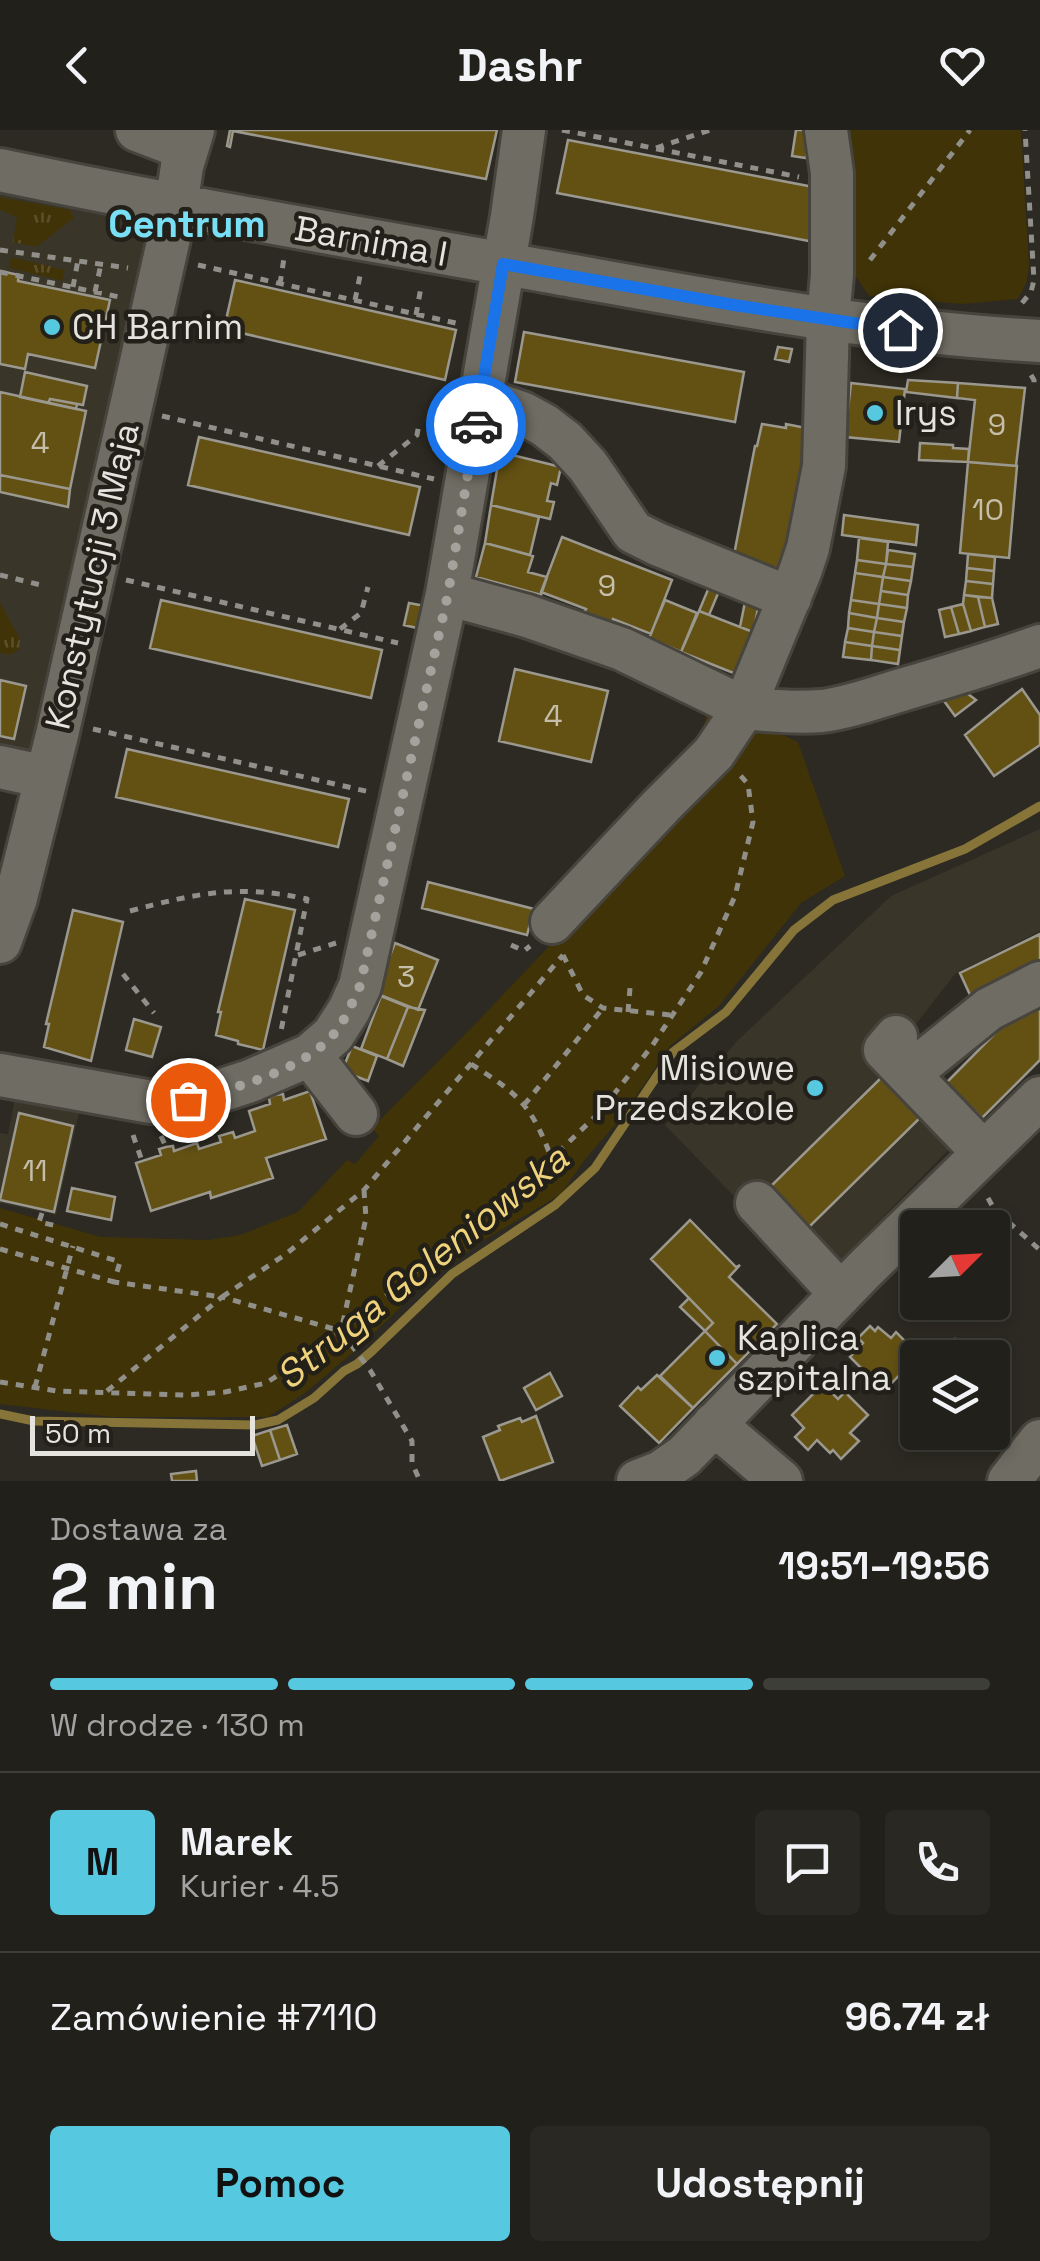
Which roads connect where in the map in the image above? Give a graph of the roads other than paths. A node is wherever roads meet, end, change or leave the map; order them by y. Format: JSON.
{"nodes":[{"id":1,"x":137,"y":130,"type":"edge"},
{"id":2,"x":524,"y":130,"type":"edge"},
{"id":3,"x":826,"y":130,"type":"edge"},
{"id":4,"x":190,"y":140,"type":"edge"},
{"id":5,"x":0,"y":170,"type":"edge"},
{"id":6,"x":176,"y":207,"type":"junction"},
{"id":7,"x":503,"y":264,"type":"junction"},
{"id":8,"x":828,"y":320,"type":"junction"},
{"id":9,"x":1040,"y":342,"type":"edge"},
{"id":10,"x":480,"y":399,"type":"junction"},
{"id":11,"x":448,"y":594,"type":"junction"},
{"id":12,"x":790,"y":598,"type":"junction"},
{"id":13,"x":1040,"y":646,"type":"edge"},
{"id":14,"x":744,"y":708,"type":"junction"},
{"id":15,"x":0,"y":767,"type":"edge"},
{"id":16,"x":46,"y":778,"type":"junction"},
{"id":17,"x":538,"y":937,"type":"road end"},
{"id":18,"x":0,"y":942,"type":"edge"},
{"id":19,"x":1040,"y":982,"type":"edge"},
{"id":20,"x":294,"y":1049,"type":"junction"},
{"id":21,"x":0,"y":1075,"type":"edge"},
{"id":22,"x":1040,"y":1098,"type":"edge"},
{"id":23,"x":356,"y":1114,"type":"dead end"},
{"id":24,"x":982,"y":1169,"type":"junction"},
{"id":25,"x":757,"y":1203,"type":"dead end"},
{"id":26,"x":841,"y":1294,"type":"junction"},
{"id":27,"x":714,"y":1424,"type":"junction"},
{"id":28,"x":1040,"y":1441,"type":"edge"},
{"id":29,"x":638,"y":1481,"type":"edge"},
{"id":30,"x":781,"y":1481,"type":"edge"},
{"id":31,"x":1009,"y":1481,"type":"edge"}],
"edges":[{"from":1,"to":4,"type":"street"},
{"from":2,"to":7,"type":"street"},
{"from":3,"to":8,"type":"street"},
{"from":4,"to":6,"type":"street","name":"Konstytucji 3 Maja"},
{"from":5,"to":6,"type":"street","name":"Barnima I"},
{"from":6,"to":7,"type":"street","name":"Barnima I"},
{"from":6,"to":16,"type":"street","name":"Konstytucji 3 Maja"},
{"from":7,"to":8,"type":"street","name":"Barnima I"},
{"from":7,"to":10,"type":"street"},
{"from":8,"to":9,"type":"street","name":"Barnima I"},
{"from":8,"to":12,"type":"street"},
{"from":10,"to":11,"type":"street"},
{"from":10,"to":12,"type":"street"},
{"from":11,"to":14,"type":"street"},
{"from":11,"to":20,"type":"street"},
{"from":12,"to":14,"type":"street"},
{"from":13,"to":14,"type":"street"},
{"from":14,"to":17,"type":"street"},
{"from":15,"to":16,"type":"street"},
{"from":16,"to":18,"type":"street","name":"Konstytucji 3 Maja"},
{"from":19,"to":24,"type":"street"},
{"from":20,"to":21,"type":"street"},
{"from":20,"to":23,"type":"street"},
{"from":22,"to":24,"type":"street"},
{"from":24,"to":26,"type":"street"},
{"from":25,"to":26,"type":"street"},
{"from":26,"to":27,"type":"street"},
{"from":27,"to":29,"type":"street"},
{"from":27,"to":30,"type":"street"},
{"from":28,"to":31,"type":"street"}]}
